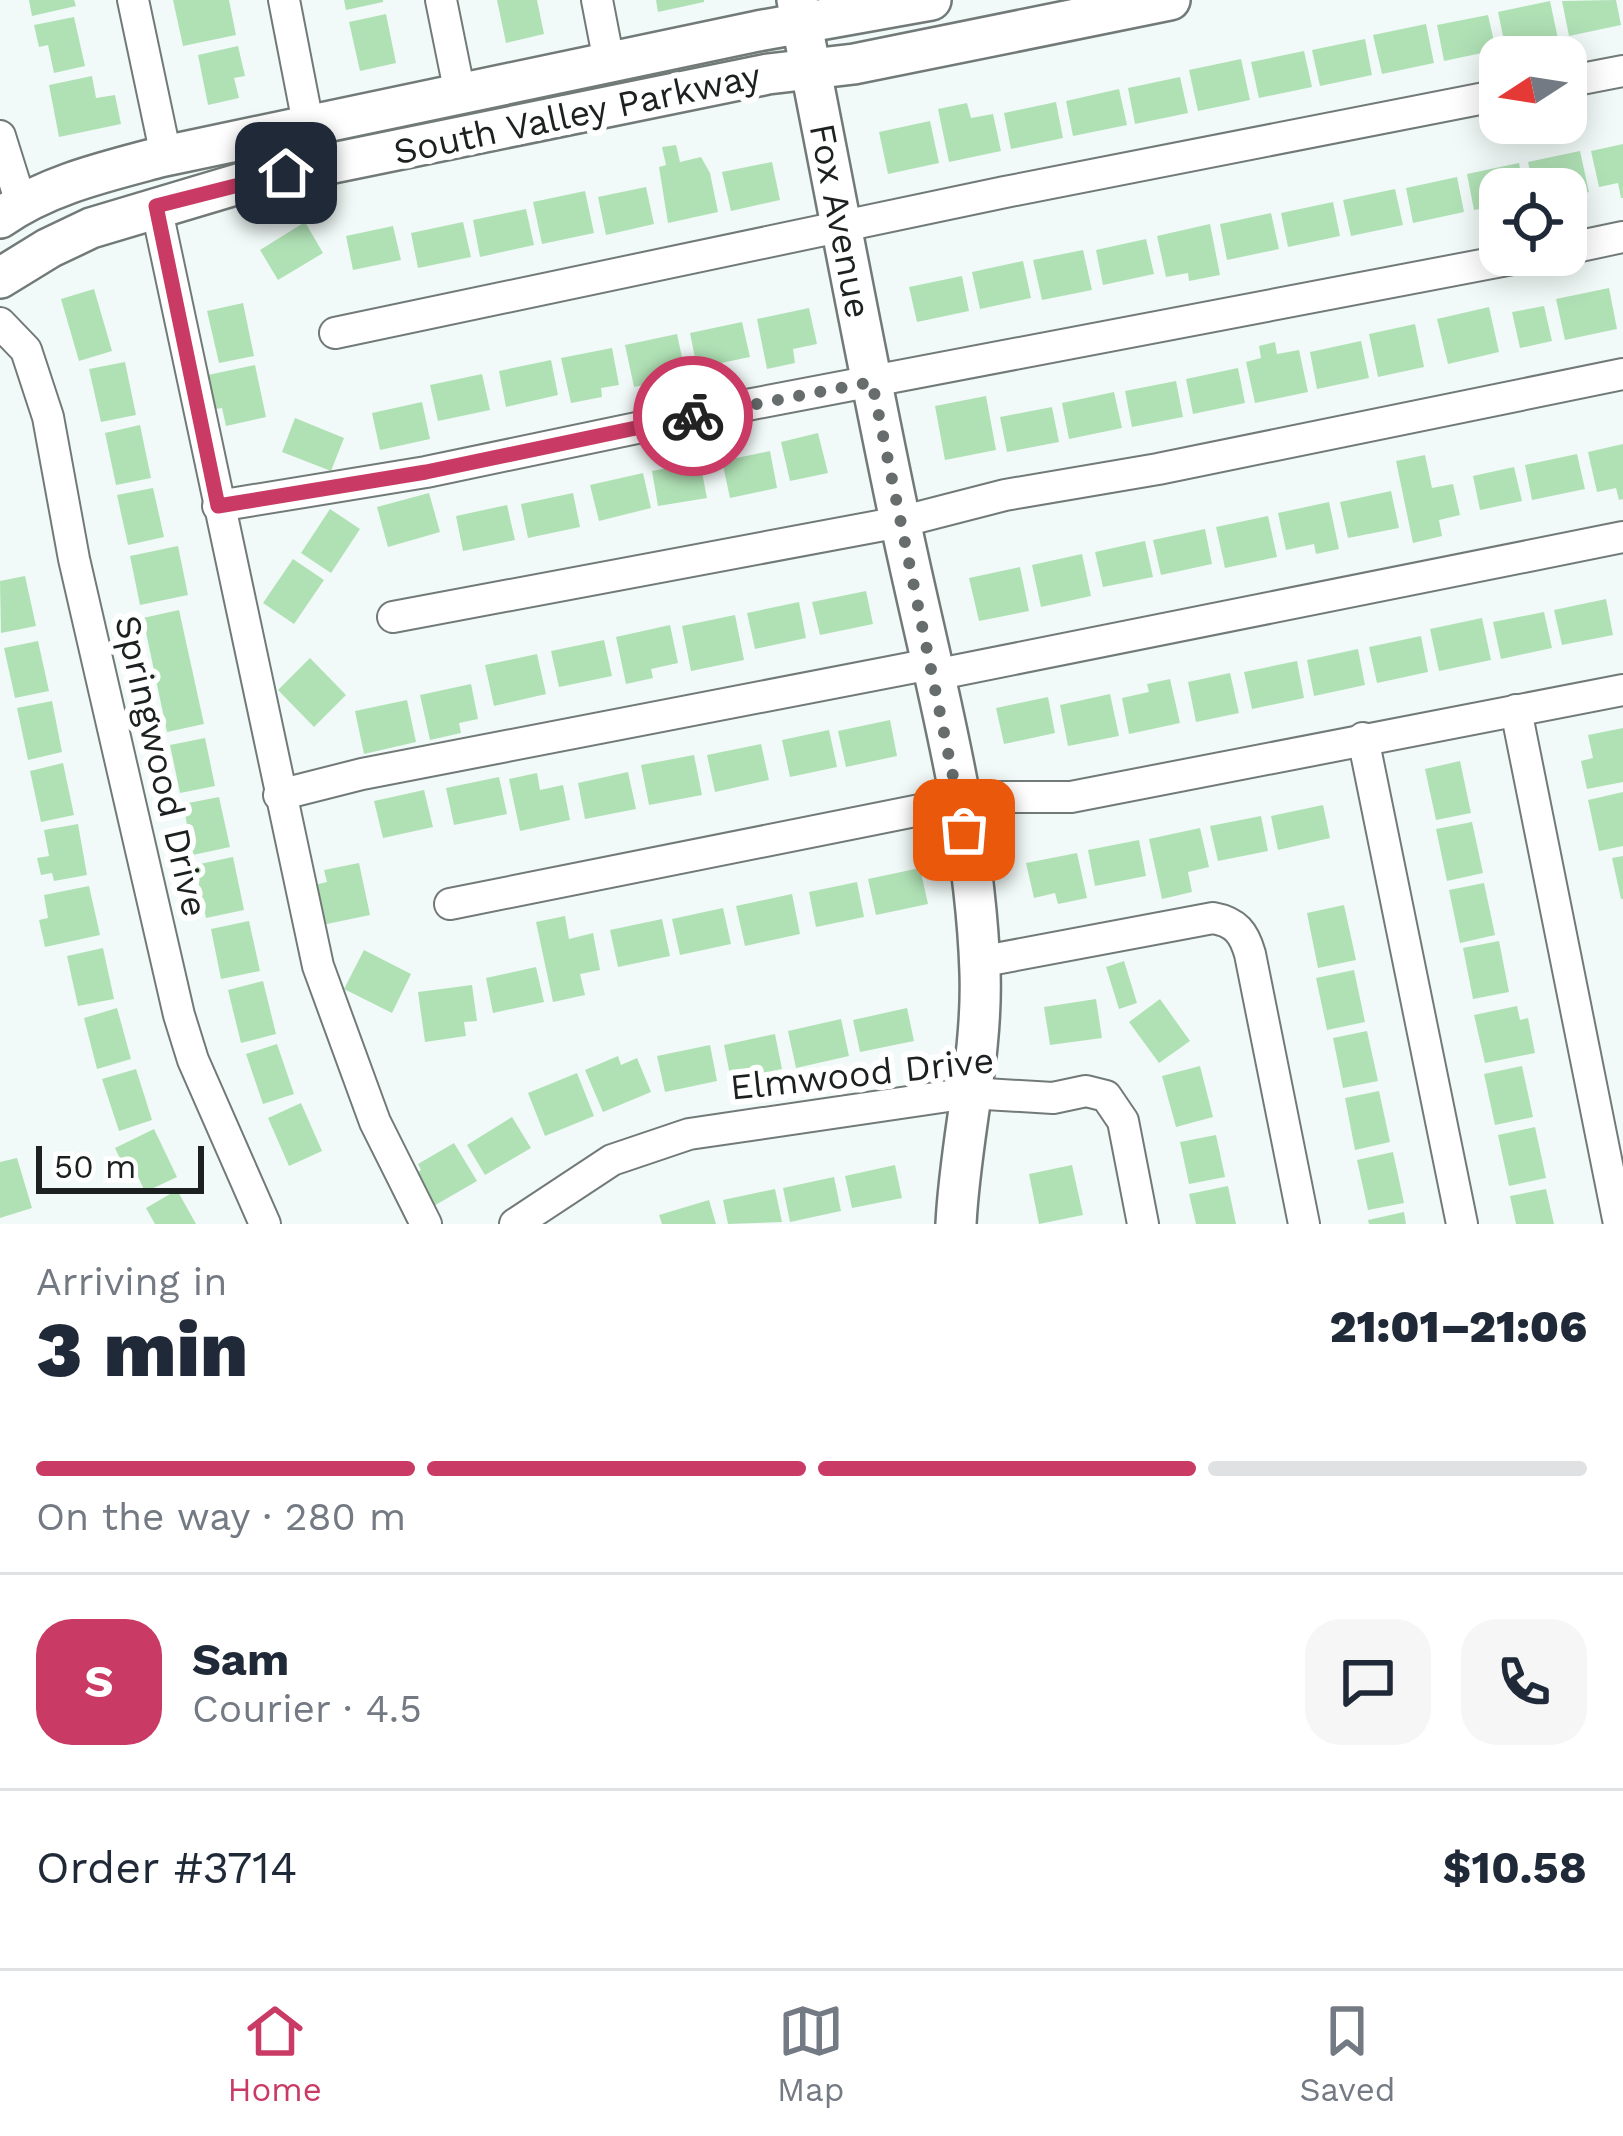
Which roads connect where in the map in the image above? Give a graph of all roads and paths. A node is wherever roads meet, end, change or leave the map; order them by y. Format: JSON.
{"nodes":[{"id":1,"x":133,"y":0,"type":"edge"},
{"id":2,"x":284,"y":0,"type":"edge"},
{"id":3,"x":441,"y":0,"type":"edge"},
{"id":4,"x":597,"y":0,"type":"edge"},
{"id":5,"x":931,"y":0,"type":"edge"},
{"id":6,"x":1170,"y":0,"type":"edge"},
{"id":7,"x":799,"y":12,"type":"edge"},
{"id":8,"x":609,"y":62,"type":"junction"},
{"id":9,"x":810,"y":69,"type":"junction"},
{"id":10,"x":1623,"y":71,"type":"edge"},
{"id":11,"x":1587,"y":78,"type":"edge"},
{"id":12,"x":460,"y":94,"type":"junction"},
{"id":13,"x":1479,"y":99,"type":"edge"},
{"id":14,"x":308,"y":126,"type":"junction"},
{"id":15,"x":0,"y":136,"type":"edge"},
{"id":16,"x":166,"y":156,"type":"junction"},
{"id":17,"x":317,"y":167,"type":"junction"},
{"id":18,"x":156,"y":206,"type":"junction"},
{"id":19,"x":11,"y":210,"type":"edge"},
{"id":20,"x":842,"y":226,"type":"junction"},
{"id":21,"x":1623,"y":237,"type":"edge"},
{"id":22,"x":1587,"y":245,"type":"edge"},
{"id":23,"x":1479,"y":266,"type":"edge"},
{"id":24,"x":0,"y":278,"type":"edge"},
{"id":25,"x":0,"y":322,"type":"edge"},
{"id":26,"x":335,"y":334,"type":"dead end"},
{"id":27,"x":1623,"y":374,"type":"edge"},
{"id":28,"x":872,"y":382,"type":"junction"},
{"id":29,"x":218,"y":506,"type":"junction"},
{"id":30,"x":900,"y":522,"type":"junction"},
{"id":31,"x":1623,"y":537,"type":"edge"},
{"id":32,"x":393,"y":617,"type":"dead end"},
{"id":33,"x":932,"y":669,"type":"junction"},
{"id":34,"x":1623,"y":690,"type":"edge"},
{"id":35,"x":1516,"y":710,"type":"junction"},
{"id":36,"x":1363,"y":738,"type":"junction"},
{"id":37,"x":279,"y":795,"type":"junction"},
{"id":38,"x":961,"y":802,"type":"junction"},
{"id":39,"x":450,"y":904,"type":"dead end"},
{"id":40,"x":979,"y":962,"type":"junction"},
{"id":41,"x":969,"y":1094,"type":"junction"},
{"id":42,"x":265,"y":1224,"type":"edge"},
{"id":43,"x":426,"y":1224,"type":"edge"},
{"id":44,"x":515,"y":1224,"type":"edge"},
{"id":45,"x":956,"y":1224,"type":"edge"},
{"id":46,"x":1143,"y":1224,"type":"edge"},
{"id":47,"x":1304,"y":1224,"type":"edge"},
{"id":48,"x":1462,"y":1224,"type":"edge"},
{"id":49,"x":1619,"y":1224,"type":"edge"}],
"edges":[{"from":1,"to":16,"type":"street"},
{"from":2,"to":14,"type":"street"},
{"from":3,"to":12,"type":"street"},
{"from":4,"to":8,"type":"street"},
{"from":5,"to":7,"type":"main road","name":"South Valley Parkway"},
{"from":6,"to":9,"type":"main road","name":"South Valley Parkway"},
{"from":7,"to":8,"type":"main road","name":"South Valley Parkway"},
{"from":7,"to":9,"type":"main road","name":"Fox Avenue"},
{"from":8,"to":12,"type":"main road","name":"South Valley Parkway"},
{"from":9,"to":17,"type":"main road","name":"South Valley Parkway"},
{"from":9,"to":20,"type":"main road","name":"Fox Avenue"},
{"from":10,"to":11,"type":"street"},
{"from":12,"to":14,"type":"main road","name":"South Valley Parkway"},
{"from":13,"to":20,"type":"street"},
{"from":14,"to":16,"type":"main road","name":"South Valley Parkway"},
{"from":14,"to":17,"type":"street"},
{"from":15,"to":19,"type":"street"},
{"from":16,"to":19,"type":"main road","name":"South Valley Parkway"},
{"from":17,"to":18,"type":"main road","name":"South Valley Parkway"},
{"from":18,"to":24,"type":"main road","name":"South Valley Parkway"},
{"from":18,"to":29,"type":"street"},
{"from":20,"to":26,"type":"street"},
{"from":20,"to":28,"type":"main road","name":"Fox Avenue"},
{"from":21,"to":22,"type":"street"},
{"from":23,"to":28,"type":"street"},
{"from":25,"to":42,"type":"street","name":"Springwood Drive"},
{"from":27,"to":30,"type":"street"},
{"from":28,"to":29,"type":"street"},
{"from":28,"to":30,"type":"main road","name":"Fox Avenue"},
{"from":29,"to":37,"type":"street"},
{"from":30,"to":32,"type":"street"},
{"from":30,"to":33,"type":"main road","name":"Fox Avenue"},
{"from":31,"to":33,"type":"street"},
{"from":33,"to":37,"type":"street"},
{"from":33,"to":38,"type":"main road","name":"Fox Avenue"},
{"from":34,"to":35,"type":"street"},
{"from":35,"to":36,"type":"street"},
{"from":35,"to":49,"type":"street"},
{"from":36,"to":38,"type":"street"},
{"from":36,"to":48,"type":"street"},
{"from":37,"to":43,"type":"street"},
{"from":38,"to":39,"type":"street"},
{"from":38,"to":40,"type":"main road","name":"Fox Avenue"},
{"from":40,"to":41,"type":"main road","name":"Fox Avenue"},
{"from":40,"to":47,"type":"street"},
{"from":41,"to":44,"type":"street","name":"Elmwood Drive"},
{"from":41,"to":45,"type":"main road","name":"Fox Avenue"},
{"from":41,"to":46,"type":"street","name":"Elmwood Drive"}]}
